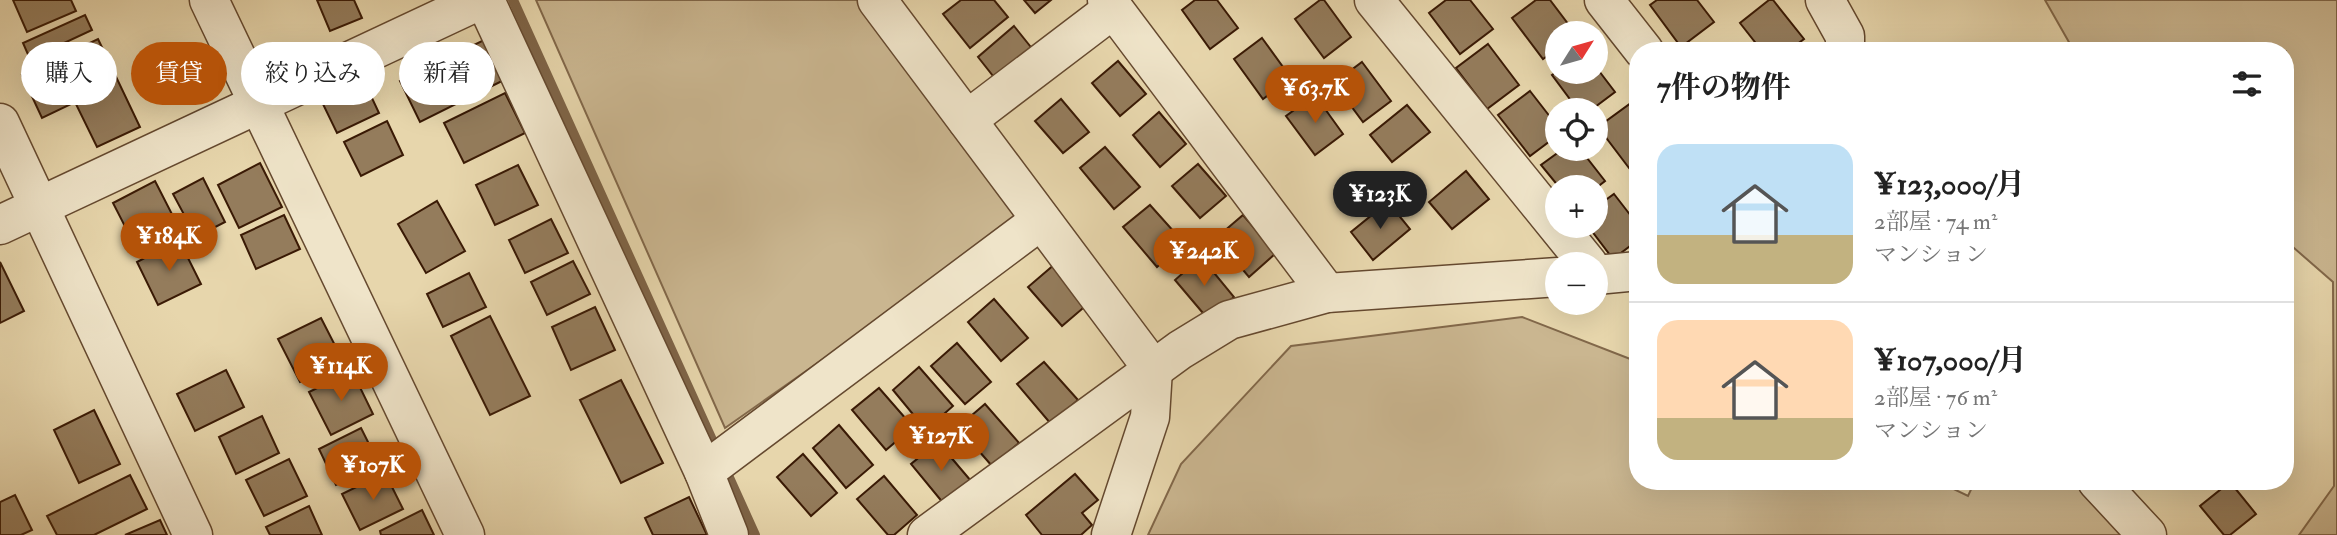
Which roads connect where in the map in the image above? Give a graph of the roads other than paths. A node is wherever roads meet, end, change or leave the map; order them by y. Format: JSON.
{"nodes":[{"id":1,"x":209,"y":0,"type":"edge"},
{"id":2,"x":480,"y":0,"type":"edge"},
{"id":3,"x":485,"y":0,"type":"edge"},
{"id":4,"x":877,"y":0,"type":"edge"},
{"id":5,"x":1374,"y":0,"type":"edge"},
{"id":6,"x":1604,"y":0,"type":"edge"},
{"id":7,"x":1825,"y":0,"type":"edge"},
{"id":8,"x":1110,"y":4,"type":"edge"},
{"id":9,"x":1637,"y":42,"type":"edge"},
{"id":10,"x":1845,"y":42,"type":"edge"},
{"id":11,"x":385,"y":44,"type":"edge"},
{"id":12,"x":241,"y":69,"type":"edge"},
{"id":13,"x":253,"y":105,"type":"edge"},
{"id":14,"x":258,"y":105,"type":"edge"},
{"id":15,"x":967,"y":120,"type":"junction"},
{"id":16,"x":0,"y":123,"type":"edge"},
{"id":17,"x":40,"y":206,"type":"junction"},
{"id":18,"x":1041,"y":220,"type":"junction"},
{"id":19,"x":0,"y":225,"type":"edge"},
{"id":20,"x":1578,"y":252,"type":"edge"},
{"id":21,"x":1629,"y":272,"type":"edge"},
{"id":22,"x":1608,"y":274,"type":"edge"},
{"id":23,"x":1545,"y":278,"type":"edge"},
{"id":24,"x":1327,"y":293,"type":"junction"},
{"id":25,"x":1153,"y":369,"type":"junction"},
{"id":26,"x":704,"y":472,"type":"junction"},
{"id":27,"x":2104,"y":490,"type":"edge"},
{"id":28,"x":193,"y":535,"type":"edge"},
{"id":29,"x":464,"y":535,"type":"edge"},
{"id":30,"x":729,"y":535,"type":"edge"},
{"id":31,"x":927,"y":535,"type":"edge"},
{"id":32,"x":1111,"y":535,"type":"edge"},
{"id":33,"x":2147,"y":535,"type":"edge"}],
"edges":[{"from":1,"to":12,"type":"street"},
{"from":2,"to":11,"type":"street"},
{"from":3,"to":26,"type":"street"},
{"from":4,"to":15,"type":"street"},
{"from":5,"to":20,"type":"street"},
{"from":6,"to":9,"type":"street"},
{"from":7,"to":10,"type":"street"},
{"from":8,"to":15,"type":"street"},
{"from":8,"to":24,"type":"street"},
{"from":13,"to":17,"type":"street"},
{"from":14,"to":29,"type":"street"},
{"from":15,"to":18,"type":"street"},
{"from":16,"to":17,"type":"street"},
{"from":17,"to":19,"type":"street"},
{"from":17,"to":28,"type":"street"},
{"from":18,"to":25,"type":"street"},
{"from":18,"to":26,"type":"street"},
{"from":21,"to":22,"type":"street"},
{"from":23,"to":24,"type":"street"},
{"from":24,"to":25,"type":"street"},
{"from":25,"to":31,"type":"street"},
{"from":25,"to":32,"type":"street"},
{"from":26,"to":30,"type":"street"},
{"from":27,"to":33,"type":"street"}]}
